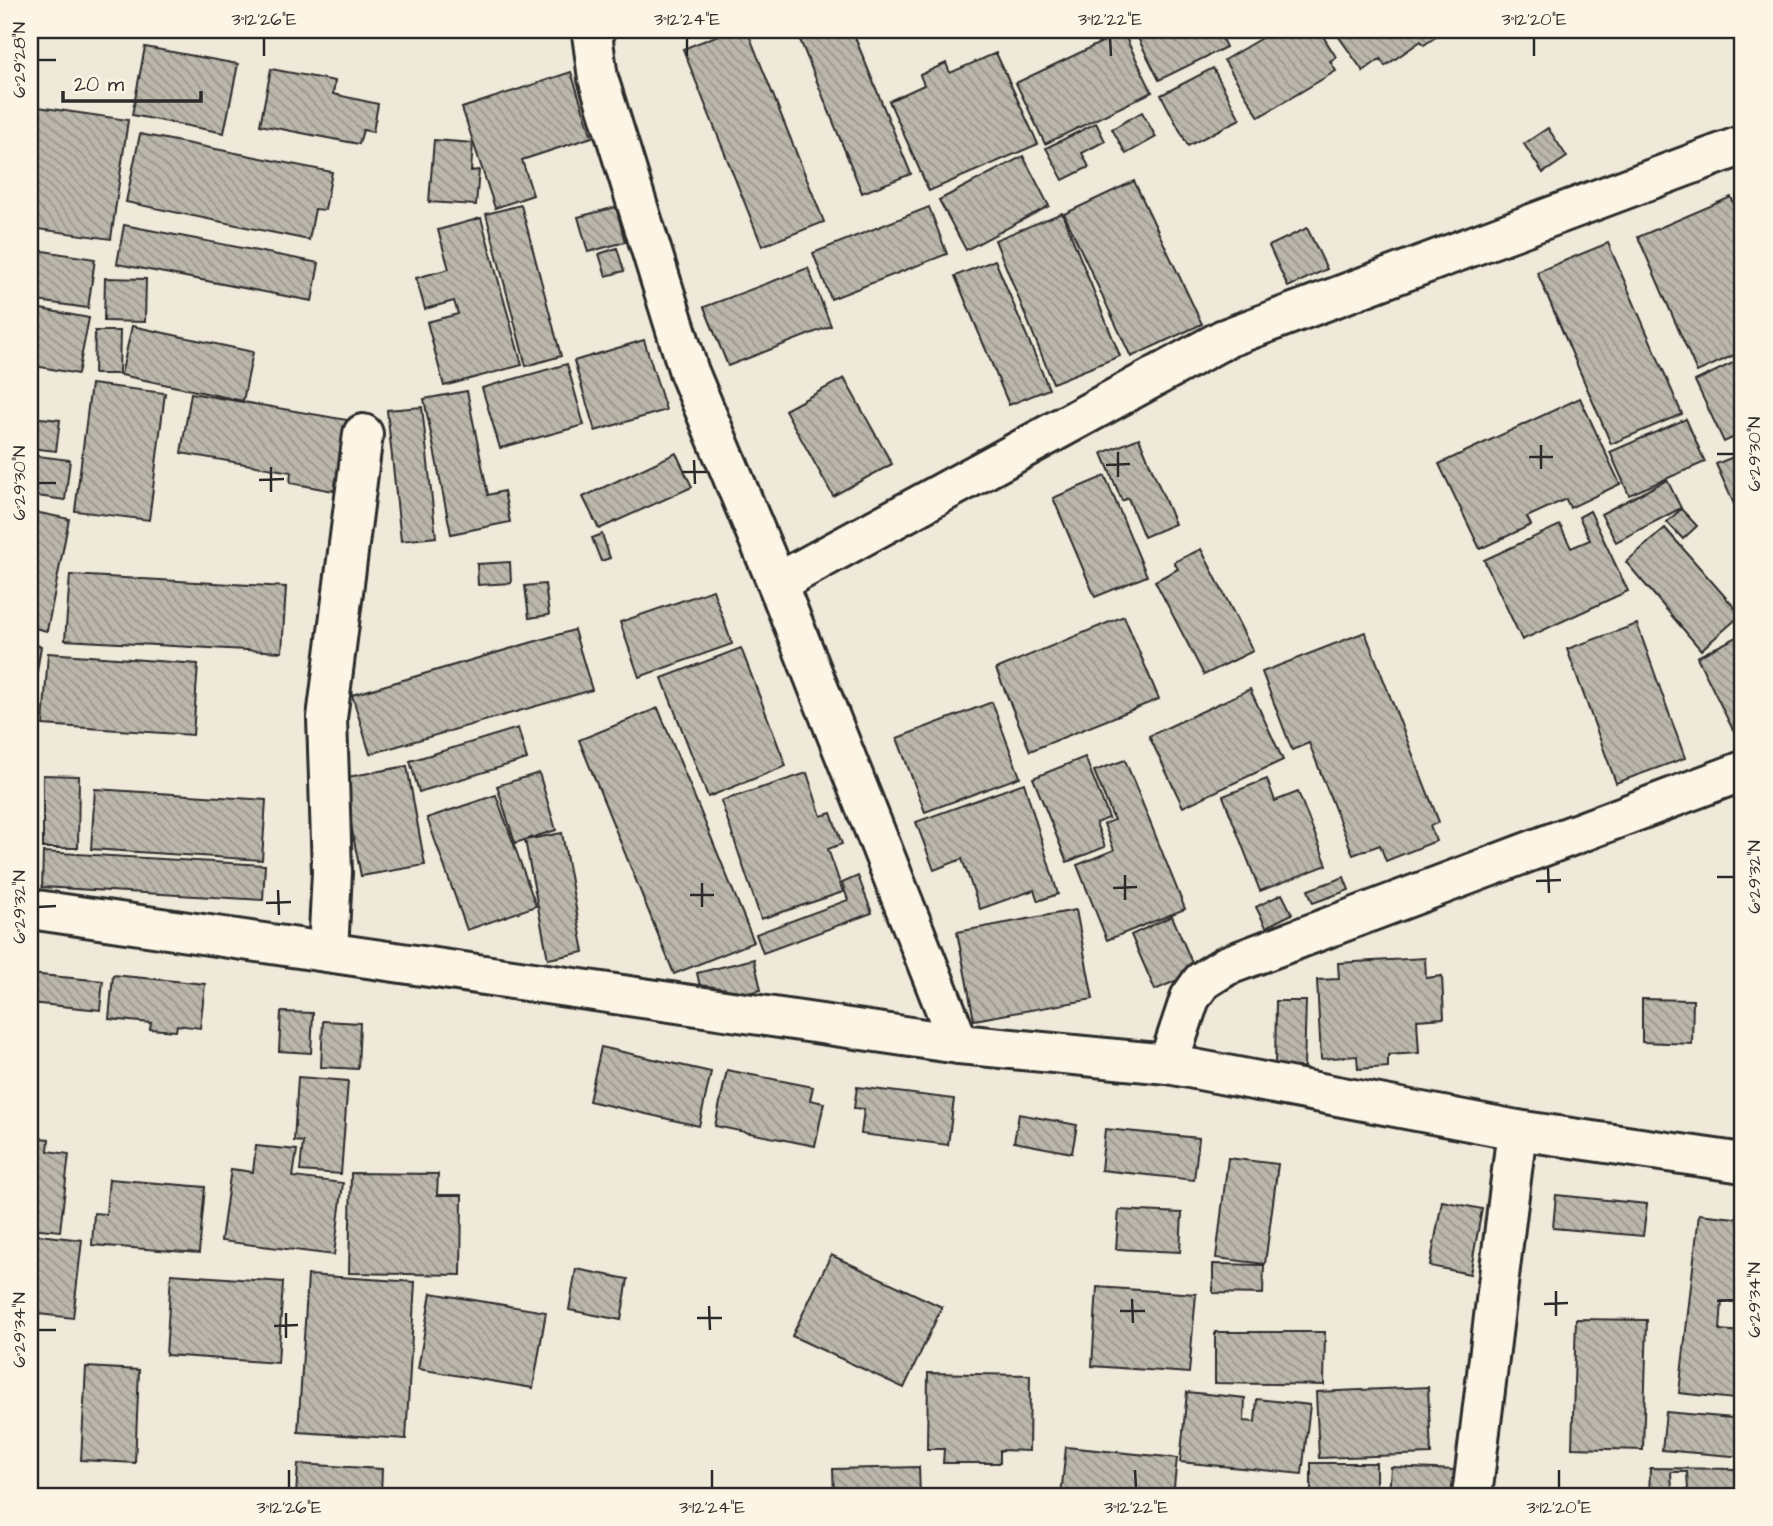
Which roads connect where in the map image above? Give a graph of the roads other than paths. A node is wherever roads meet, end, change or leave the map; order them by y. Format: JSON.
{"nodes":[{"id":1,"x":596,"y":30,"type":"edge"},
{"id":2,"x":1743,"y":145,"type":"edge"},
{"id":3,"x":363,"y":434,"type":"dead end"},
{"id":4,"x":777,"y":583,"type":"junction"},
{"id":5,"x":1743,"y":771,"type":"edge"},
{"id":6,"x":30,"y":909,"type":"edge"},
{"id":7,"x":328,"y":953,"type":"junction"},
{"id":8,"x":959,"y":1044,"type":"junction"},
{"id":9,"x":1168,"y":1063,"type":"junction"},
{"id":10,"x":1517,"y":1130,"type":"junction"},
{"id":11,"x":1743,"y":1163,"type":"edge"},
{"id":12,"x":1472,"y":1496,"type":"edge"}],
"edges":[{"from":1,"to":4,"type":"street"},
{"from":2,"to":4,"type":"street"},
{"from":3,"to":7,"type":"street"},
{"from":4,"to":8,"type":"street"},
{"from":5,"to":9,"type":"street"},
{"from":6,"to":7,"type":"street"},
{"from":7,"to":8,"type":"street"},
{"from":8,"to":9,"type":"street"},
{"from":9,"to":10,"type":"street"},
{"from":10,"to":11,"type":"street"},
{"from":10,"to":12,"type":"street"}]}
